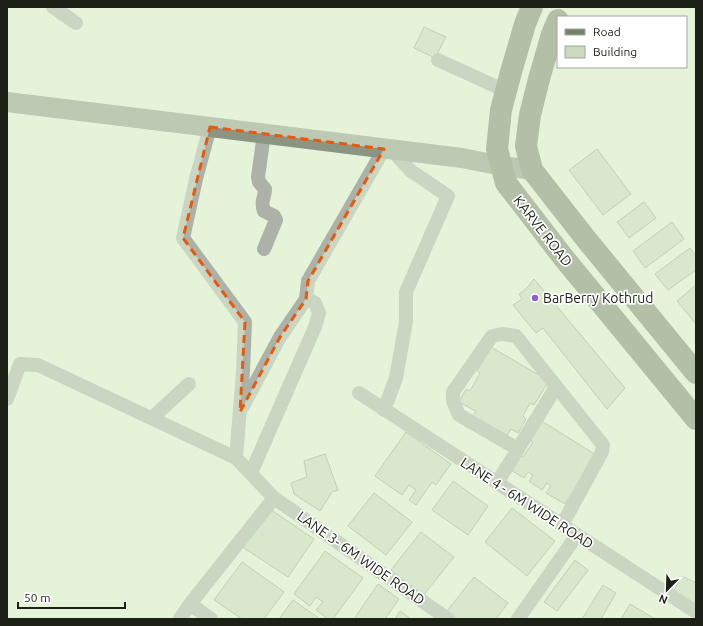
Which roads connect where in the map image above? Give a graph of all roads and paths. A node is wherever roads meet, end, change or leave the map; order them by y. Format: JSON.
{"nodes":[{"id":1,"x":53,"y":7,"type":"edge"},
{"id":2,"x":532,"y":7,"type":"edge"},
{"id":3,"x":564,"y":7,"type":"edge"},
{"id":4,"x":560,"y":16,"type":"edge"},
{"id":5,"x":557,"y":22,"type":"edge"},
{"id":6,"x":76,"y":24,"type":"dead end"},
{"id":7,"x":438,"y":60,"type":"dead end"},
{"id":8,"x":506,"y":91,"type":"junction"},
{"id":9,"x":7,"y":102,"type":"edge"},
{"id":10,"x":210,"y":127,"type":"junction"},
{"id":11,"x":264,"y":134,"type":"junction"},
{"id":12,"x":387,"y":149,"type":"junction"},
{"id":13,"x":502,"y":166,"type":"junction"},
{"id":14,"x":532,"y":170,"type":"junction"},
{"id":15,"x":264,"y":249,"type":"dead end"},
{"id":16,"x":306,"y":299,"type":"junction"},
{"id":17,"x":696,"y":373,"type":"edge"},
{"id":18,"x":189,"y":384,"type":"dead end"},
{"id":19,"x":556,"y":387,"type":"junction"},
{"id":20,"x":359,"y":393,"type":"dead end"},
{"id":21,"x":7,"y":399,"type":"edge"},
{"id":22,"x":384,"y":410,"type":"junction"},
{"id":23,"x":240,"y":412,"type":"junction"},
{"id":24,"x":152,"y":418,"type":"junction"},
{"id":25,"x":696,"y":420,"type":"edge"},
{"id":26,"x":518,"y":449,"type":"junction"},
{"id":27,"x":236,"y":458,"type":"junction"},
{"id":28,"x":251,"y":473,"type":"junction"},
{"id":29,"x":497,"y":483,"type":"junction"},
{"id":30,"x":274,"y":498,"type":"junction"},
{"id":31,"x":562,"y":525,"type":"junction"},
{"id":32,"x":577,"y":535,"type":"junction"},
{"id":33,"x":190,"y":604,"type":"junction"},
{"id":34,"x":696,"y":612,"type":"edge"},
{"id":35,"x":180,"y":619,"type":"edge"},
{"id":36,"x":211,"y":619,"type":"edge"},
{"id":37,"x":448,"y":619,"type":"edge"},
{"id":38,"x":518,"y":619,"type":"edge"}],
"edges":[{"from":1,"to":6,"type":"street"},
{"from":2,"to":8,"type":"main road","name":"KARVE ROAD"},
{"from":3,"to":4,"type":"main road"},
{"from":5,"to":14,"type":"main road","name":"KARVE ROAD"},
{"from":7,"to":8,"type":"street"},
{"from":8,"to":13,"type":"main road","name":"KARVE ROAD"},
{"from":9,"to":10,"type":"street"},
{"from":10,"to":11,"type":"street"},
{"from":10,"to":23,"type":"street"},
{"from":11,"to":12,"type":"street"},
{"from":11,"to":15,"type":"street"},
{"from":12,"to":13,"type":"street"},
{"from":12,"to":16,"type":"street"},
{"from":12,"to":22,"type":"street"},
{"from":13,"to":14,"type":"street"},
{"from":13,"to":25,"type":"main road","name":"KARVE ROAD"},
{"from":14,"to":17,"type":"main road","name":"KARVE ROAD"},
{"from":16,"to":23,"type":"street"},
{"from":16,"to":28,"type":"street"},
{"from":18,"to":24,"type":"street"},
{"from":19,"to":26,"type":"street"},
{"from":19,"to":26,"type":"street"},
{"from":19,"to":31,"type":"street"},
{"from":20,"to":22,"type":"street","name":"LANE 4 - 6M WIDE ROAD"},
{"from":21,"to":24,"type":"street","name":"LANE 3- 6M WIDE ROAD"},
{"from":22,"to":29,"type":"street","name":"LANE 4 - 6M WIDE ROAD"},
{"from":23,"to":27,"type":"street"},
{"from":24,"to":27,"type":"street","name":"LANE 3- 6M WIDE ROAD"},
{"from":26,"to":29,"type":"street"},
{"from":27,"to":28,"type":"street","name":"LANE 3- 6M WIDE ROAD"},
{"from":28,"to":30,"type":"street","name":"LANE 3- 6M WIDE ROAD"},
{"from":29,"to":31,"type":"street","name":"LANE 4 - 6M WIDE ROAD"},
{"from":30,"to":33,"type":"street"},
{"from":30,"to":37,"type":"street","name":"LANE 3- 6M WIDE ROAD"},
{"from":31,"to":32,"type":"street","name":"LANE 4 - 6M WIDE ROAD"},
{"from":32,"to":34,"type":"street","name":"LANE 4 - 6M WIDE ROAD"},
{"from":32,"to":38,"type":"street"},
{"from":33,"to":35,"type":"street"},
{"from":33,"to":36,"type":"street"}]}
